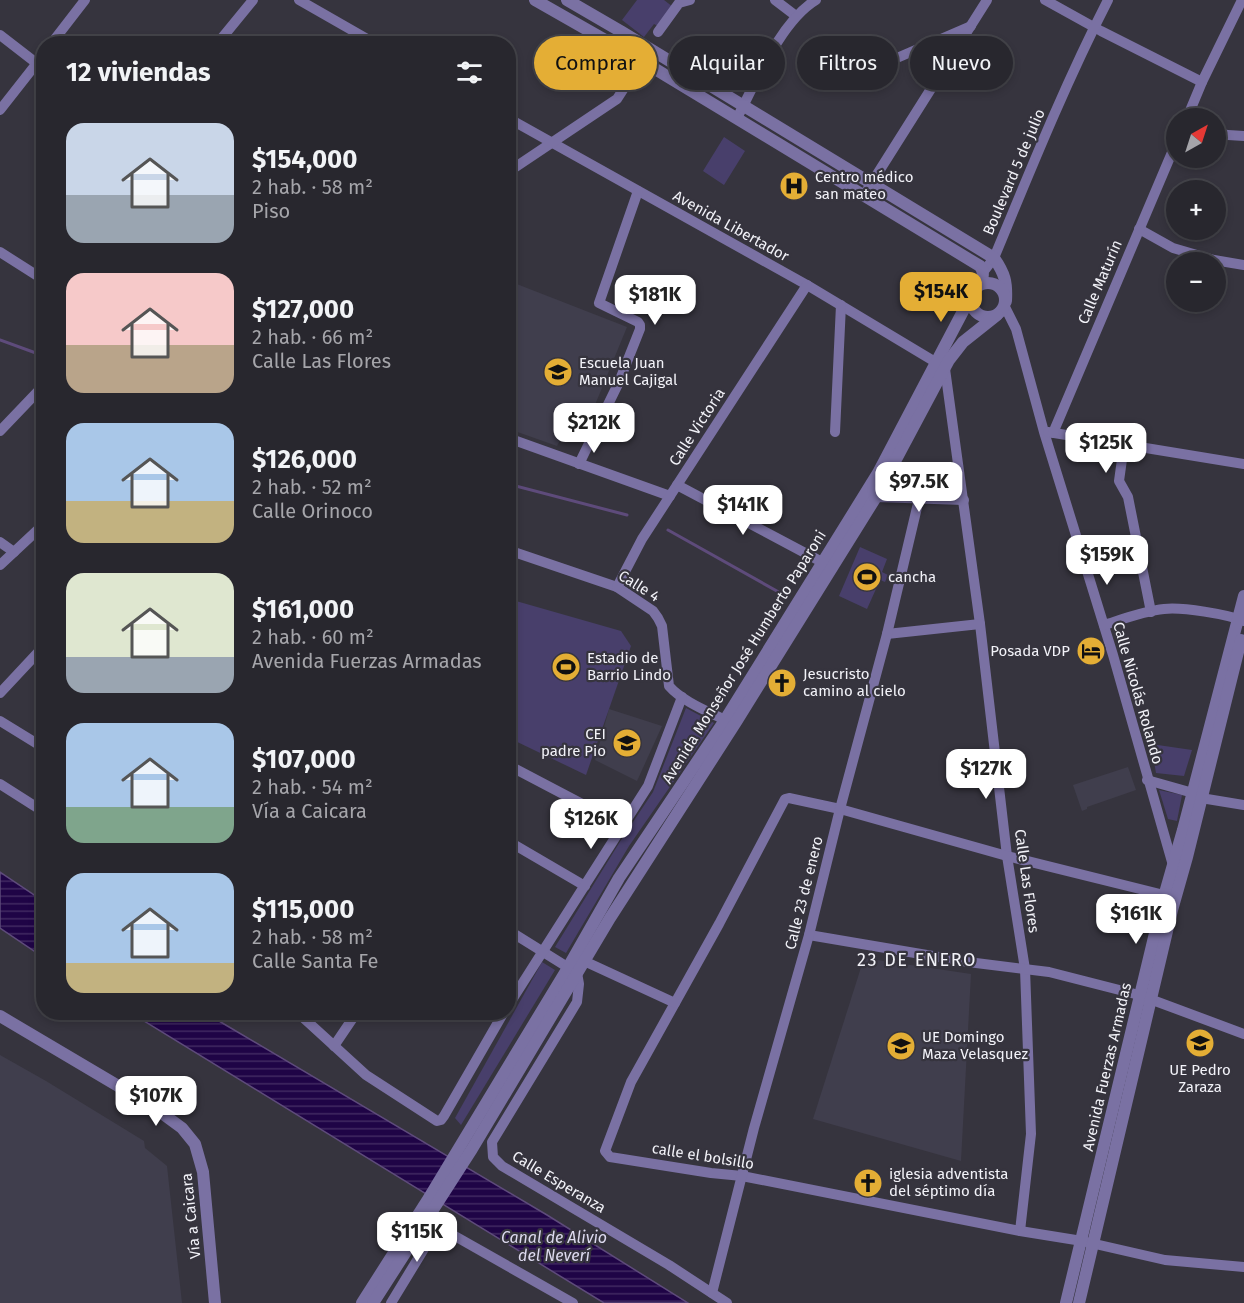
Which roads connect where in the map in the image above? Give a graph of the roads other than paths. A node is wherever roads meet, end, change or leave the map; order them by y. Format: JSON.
{"nodes":[{"id":1,"x":85,"y":0,"type":"edge"},
{"id":2,"x":253,"y":0,"type":"edge"},
{"id":3,"x":299,"y":0,"type":"edge"},
{"id":4,"x":535,"y":0,"type":"edge"},
{"id":5,"x":567,"y":0,"type":"edge"},
{"id":6,"x":775,"y":0,"type":"edge"},
{"id":7,"x":816,"y":0,"type":"edge"},
{"id":8,"x":987,"y":0,"type":"edge"},
{"id":9,"x":1045,"y":0,"type":"edge"},
{"id":10,"x":1108,"y":0,"type":"edge"},
{"id":11,"x":1242,"y":0,"type":"edge"},
{"id":12,"x":682,"y":1,"type":"edge"},
{"id":13,"x":796,"y":16,"type":"junction"},
{"id":14,"x":971,"y":26,"type":"junction"},
{"id":15,"x":1095,"y":27,"type":"junction"},
{"id":16,"x":658,"y":32,"type":"dead end"},
{"id":17,"x":0,"y":35,"type":"edge"},
{"id":18,"x":57,"y":36,"type":"edge"},
{"id":19,"x":224,"y":36,"type":"edge"},
{"id":20,"x":362,"y":36,"type":"edge"},
{"id":21,"x":598,"y":36,"type":"edge"},
{"id":22,"x":628,"y":36,"type":"edge"},
{"id":23,"x":657,"y":53,"type":"edge"},
{"id":24,"x":898,"y":58,"type":"edge"},
{"id":25,"x":36,"y":63,"type":"edge"},
{"id":26,"x":36,"y":70,"type":"edge"},
{"id":27,"x":657,"y":70,"type":"edge"},
{"id":28,"x":1202,"y":82,"type":"junction"},
{"id":29,"x":623,"y":90,"type":"edge"},
{"id":30,"x":744,"y":105,"type":"junction"},
{"id":31,"x":1190,"y":108,"type":"edge"},
{"id":32,"x":0,"y":110,"type":"edge"},
{"id":33,"x":737,"y":118,"type":"junction"},
{"id":34,"x":516,"y":122,"type":"edge"},
{"id":35,"x":1226,"y":135,"type":"edge"},
{"id":36,"x":1244,"y":136,"type":"edge"},
{"id":37,"x":553,"y":143,"type":"junction"},
{"id":38,"x":1166,"y":166,"type":"edge"},
{"id":39,"x":516,"y":167,"type":"edge"},
{"id":40,"x":872,"y":183,"type":"junction"},
{"id":41,"x":638,"y":191,"type":"junction"},
{"id":42,"x":864,"y":195,"type":"junction"},
{"id":43,"x":1139,"y":229,"type":"junction"},
{"id":44,"x":0,"y":252,"type":"edge"},
{"id":45,"x":994,"y":258,"type":"junction"},
{"id":46,"x":1244,"y":265,"type":"edge"},
{"id":47,"x":984,"y":272,"type":"junction"},
{"id":48,"x":36,"y":275,"type":"edge"},
{"id":49,"x":807,"y":285,"type":"junction"},
{"id":50,"x":972,"y":293,"type":"junction"},
{"id":51,"x":841,"y":305,"type":"junction"},
{"id":52,"x":1003,"y":308,"type":"junction"},
{"id":53,"x":941,"y":366,"type":"junction"},
{"id":54,"x":36,"y":393,"type":"edge"},
{"id":55,"x":0,"y":431,"type":"edge"},
{"id":56,"x":835,"y":432,"type":"dead end"},
{"id":57,"x":1049,"y":432,"type":"junction"},
{"id":58,"x":516,"y":441,"type":"edge"},
{"id":59,"x":1124,"y":445,"type":"junction"},
{"id":60,"x":579,"y":464,"type":"junction"},
{"id":61,"x":1244,"y":464,"type":"edge"},
{"id":62,"x":677,"y":485,"type":"junction"},
{"id":63,"x":670,"y":496,"type":"junction"},
{"id":64,"x":876,"y":497,"type":"junction"},
{"id":65,"x":919,"y":499,"type":"junction"},
{"id":66,"x":964,"y":500,"type":"junction"},
{"id":67,"x":36,"y":531,"type":"edge"},
{"id":68,"x":0,"y":542,"type":"edge"},
{"id":69,"x":14,"y":552,"type":"junction"},
{"id":70,"x":516,"y":553,"type":"edge"},
{"id":71,"x":822,"y":562,"type":"junction"},
{"id":72,"x":0,"y":565,"type":"edge"},
{"id":73,"x":617,"y":587,"type":"junction"},
{"id":74,"x":1244,"y":596,"type":"edge"},
{"id":75,"x":1151,"y":612,"type":"junction"},
{"id":76,"x":1242,"y":623,"type":"edge"},
{"id":77,"x":980,"y":624,"type":"junction"},
{"id":78,"x":1104,"y":625,"type":"junction"},
{"id":79,"x":887,"y":634,"type":"junction"},
{"id":80,"x":36,"y":655,"type":"edge"},
{"id":81,"x":0,"y":693,"type":"edge"},
{"id":82,"x":682,"y":697,"type":"junction"},
{"id":83,"x":725,"y":720,"type":"junction"},
{"id":84,"x":0,"y":721,"type":"edge"},
{"id":85,"x":36,"y":743,"type":"edge"},
{"id":86,"x":516,"y":769,"type":"edge"},
{"id":87,"x":1147,"y":780,"type":"junction"},
{"id":88,"x":0,"y":784,"type":"edge"},
{"id":89,"x":1197,"y":796,"type":"junction"},
{"id":90,"x":1244,"y":805,"type":"edge"},
{"id":91,"x":36,"y":807,"type":"edge"},
{"id":92,"x":840,"y":810,"type":"junction"},
{"id":93,"x":624,"y":826,"type":"junction"},
{"id":94,"x":516,"y":846,"type":"edge"},
{"id":95,"x":1007,"y":856,"type":"junction"},
{"id":96,"x":1172,"y":867,"type":"junction"},
{"id":97,"x":1180,"y":880,"type":"junction"},
{"id":98,"x":585,"y":886,"type":"junction"},
{"id":99,"x":1170,"y":897,"type":"junction"},
{"id":100,"x":516,"y":935,"type":"edge"},
{"id":101,"x":809,"y":935,"type":"junction"},
{"id":102,"x":542,"y":951,"type":"junction"},
{"id":103,"x":584,"y":961,"type":"junction"},
{"id":104,"x":1025,"y":969,"type":"junction"},
{"id":105,"x":573,"y":970,"type":"junction"},
{"id":106,"x":516,"y":992,"type":"edge"},
{"id":107,"x":1145,"y":997,"type":"junction"},
{"id":108,"x":675,"y":1003,"type":"junction"},
{"id":109,"x":0,"y":1016,"type":"edge"},
{"id":110,"x":306,"y":1020,"type":"edge"},
{"id":111,"x":352,"y":1020,"type":"edge"},
{"id":112,"x":498,"y":1020,"type":"edge"},
{"id":113,"x":1244,"y":1034,"type":"edge"},
{"id":114,"x":334,"y":1046,"type":"junction"},
{"id":115,"x":742,"y":1176,"type":"junction"},
{"id":116,"x":432,"y":1204,"type":"junction"},
{"id":117,"x":1020,"y":1232,"type":"junction"},
{"id":118,"x":1087,"y":1242,"type":"junction"},
{"id":119,"x":1244,"y":1267,"type":"edge"},
{"id":120,"x":712,"y":1293,"type":"junction"},
{"id":121,"x":215,"y":1303,"type":"edge"},
{"id":122,"x":362,"y":1303,"type":"edge"},
{"id":123,"x":373,"y":1303,"type":"edge"},
{"id":124,"x":391,"y":1303,"type":"edge"},
{"id":125,"x":573,"y":1303,"type":"edge"},
{"id":126,"x":727,"y":1303,"type":"edge"},
{"id":127,"x":1066,"y":1303,"type":"edge"},
{"id":128,"x":1079,"y":1303,"type":"edge"}],
"edges":[{"from":1,"to":18,"type":"street"},
{"from":2,"to":19,"type":"street"},
{"from":3,"to":20,"type":"street"},
{"from":4,"to":21,"type":"street"},
{"from":5,"to":22,"type":"street"},
{"from":6,"to":13,"type":"street"},
{"from":7,"to":13,"type":"street"},
{"from":8,"to":14,"type":"street"},
{"from":9,"to":15,"type":"street"},
{"from":10,"to":15,"type":"street","name":"Boulevard 5 de julio"},
{"from":11,"to":28,"type":"street"},
{"from":12,"to":16,"type":"street"},
{"from":13,"to":30,"type":"street"},
{"from":14,"to":24,"type":"street"},
{"from":14,"to":40,"type":"street"},
{"from":15,"to":28,"type":"street"},
{"from":15,"to":45,"type":"street","name":"Boulevard 5 de julio"},
{"from":17,"to":25,"type":"street"},
{"from":23,"to":30,"type":"street"},
{"from":26,"to":32,"type":"street"},
{"from":27,"to":33,"type":"street"},
{"from":28,"to":31,"type":"street"},
{"from":29,"to":37,"type":"street"},
{"from":30,"to":33,"type":"street"},
{"from":30,"to":40,"type":"street"},
{"from":33,"to":42,"type":"street"},
{"from":34,"to":37,"type":"street","name":"Avenida Libertador"},
{"from":35,"to":36,"type":"street"},
{"from":37,"to":39,"type":"street"},
{"from":37,"to":41,"type":"street","name":"Avenida Libertador"},
{"from":38,"to":43,"type":"street","name":"Calle Maturín"},
{"from":40,"to":42,"type":"street"},
{"from":40,"to":45,"type":"street"},
{"from":41,"to":49,"type":"street","name":"Avenida Libertador"},
{"from":41,"to":60,"type":"street"},
{"from":42,"to":47,"type":"street"},
{"from":43,"to":46,"type":"street"},
{"from":43,"to":57,"type":"street","name":"Calle Maturín"},
{"from":44,"to":48,"type":"street"},
{"from":45,"to":47,"type":"street","name":"Boulevard 5 de julio"},
{"from":45,"to":52,"type":"street"},
{"from":47,"to":50,"type":"street","name":"Avenida Monseñor José Humberto Paparoni"},
{"from":49,"to":51,"type":"street","name":"Avenida Libertador"},
{"from":49,"to":62,"type":"street","name":"Calle Victoria"},
{"from":50,"to":52,"type":"street"},
{"from":50,"to":52,"type":"street"},
{"from":50,"to":53,"type":"street","name":"Avenida Monseñor José Humberto Paparoni"},
{"from":51,"to":53,"type":"street","name":"Avenida Libertador"},
{"from":51,"to":56,"type":"street"},
{"from":52,"to":53,"type":"street","name":"Avenida Monseñor José Humberto Paparoni"},
{"from":52,"to":57,"type":"street","name":"Calle Nicolás Rolando"},
{"from":53,"to":64,"type":"street","name":"Avenida Monseñor José Humberto Paparoni"},
{"from":53,"to":66,"type":"street","name":"Calle Las Flores"},
{"from":53,"to":71,"type":"street","name":"Avenida Monseñor José Humberto Paparoni"},
{"from":54,"to":55,"type":"street"},
{"from":57,"to":59,"type":"street"},
{"from":57,"to":78,"type":"street","name":"Calle Nicolás Rolando"},
{"from":58,"to":60,"type":"street"},
{"from":59,"to":61,"type":"street"},
{"from":59,"to":75,"type":"street"},
{"from":60,"to":63,"type":"street"},
{"from":62,"to":63,"type":"street","name":"Calle Victoria"},
{"from":62,"to":71,"type":"street"},
{"from":63,"to":73,"type":"street","name":"Calle Victoria"},
{"from":64,"to":65,"type":"street"},
{"from":64,"to":103,"type":"street","name":"Avenida Monseñor José Humberto Paparoni"},
{"from":65,"to":66,"type":"street"},
{"from":65,"to":79,"type":"street","name":"Calle 23 de enero"},
{"from":66,"to":77,"type":"street","name":"Calle Las Flores"},
{"from":67,"to":69,"type":"street"},
{"from":68,"to":69,"type":"street"},
{"from":69,"to":72,"type":"street"},
{"from":70,"to":73,"type":"street","name":"Calle 4"},
{"from":71,"to":83,"type":"street","name":"Avenida Monseñor José Humberto Paparoni"},
{"from":73,"to":82,"type":"street","name":"Calle 4"},
{"from":74,"to":76,"type":"street","name":"Avenida Fuerzas Armadas"},
{"from":75,"to":76,"type":"street"},
{"from":75,"to":78,"type":"street"},
{"from":76,"to":89,"type":"street","name":"Avenida Fuerzas Armadas"},
{"from":77,"to":79,"type":"street"},
{"from":77,"to":95,"type":"street","name":"Calle Las Flores"},
{"from":78,"to":87,"type":"street","name":"Calle Nicolás Rolando"},
{"from":79,"to":92,"type":"street","name":"Calle 23 de enero"},
{"from":80,"to":81,"type":"street"},
{"from":82,"to":83,"type":"street"},
{"from":82,"to":93,"type":"street"},
{"from":83,"to":105,"type":"street","name":"Avenida Monseñor José Humberto Paparoni"},
{"from":84,"to":85,"type":"street"},
{"from":86,"to":93,"type":"street"},
{"from":87,"to":89,"type":"street"},
{"from":87,"to":96,"type":"street","name":"Calle Nicolás Rolando"},
{"from":88,"to":91,"type":"street"},
{"from":89,"to":90,"type":"street"},
{"from":89,"to":96,"type":"street","name":"Avenida Fuerzas Armadas"},
{"from":89,"to":97,"type":"street","name":"Avenida Fuerzas Armadas"},
{"from":92,"to":95,"type":"street"},
{"from":92,"to":101,"type":"street","name":"Calle 23 de enero"},
{"from":92,"to":108,"type":"street","name":"calle el bolsillo"},
{"from":93,"to":98,"type":"street"},
{"from":94,"to":98,"type":"street"},
{"from":95,"to":99,"type":"street"},
{"from":95,"to":104,"type":"street","name":"Calle Las Flores"},
{"from":96,"to":97,"type":"street","name":"Calle Nicolás Rolando"},
{"from":96,"to":99,"type":"street","name":"Avenida Fuerzas Armadas"},
{"from":97,"to":99,"type":"street","name":"Avenida Fuerzas Armadas"},
{"from":98,"to":102,"type":"street"},
{"from":99,"to":107,"type":"street","name":"Avenida Fuerzas Armadas"},
{"from":100,"to":102,"type":"street"},
{"from":101,"to":104,"type":"street"},
{"from":101,"to":115,"type":"street","name":"Calle 23 de enero"},
{"from":102,"to":105,"type":"street"},
{"from":102,"to":106,"type":"street"},
{"from":103,"to":105,"type":"street","name":"Avenida Monseñor José Humberto Paparoni"},
{"from":103,"to":108,"type":"street"},
{"from":104,"to":107,"type":"street"},
{"from":104,"to":117,"type":"street","name":"Calle Las Flores"},
{"from":105,"to":116,"type":"street","name":"Avenida Monseñor José Humberto Paparoni"},
{"from":105,"to":120,"type":"street","name":"Calle Esperanza"},
{"from":107,"to":113,"type":"street"},
{"from":107,"to":118,"type":"street","name":"Avenida Fuerzas Armadas"},
{"from":108,"to":115,"type":"street","name":"calle el bolsillo"},
{"from":109,"to":121,"type":"street","name":"Vía a Caicara"},
{"from":110,"to":114,"type":"street"},
{"from":111,"to":114,"type":"street"},
{"from":112,"to":114,"type":"street"},
{"from":115,"to":117,"type":"street","name":"calle el bolsillo"},
{"from":115,"to":120,"type":"street","name":"Calle 23 de enero"},
{"from":116,"to":122,"type":"street","name":"Avenida Monseñor José Humberto Paparoni"},
{"from":116,"to":123,"type":"street","name":"Avenida Monseñor José Humberto Paparoni"},
{"from":117,"to":118,"type":"street","name":"calle el bolsillo"},
{"from":118,"to":119,"type":"street","name":"calle el bolsillo"},
{"from":118,"to":127,"type":"street","name":"Avenida Fuerzas Armadas"},
{"from":118,"to":128,"type":"street","name":"Avenida Fuerzas Armadas"},
{"from":120,"to":126,"type":"street","name":"Calle Esperanza"},
{"from":124,"to":125,"type":"street"}]}
